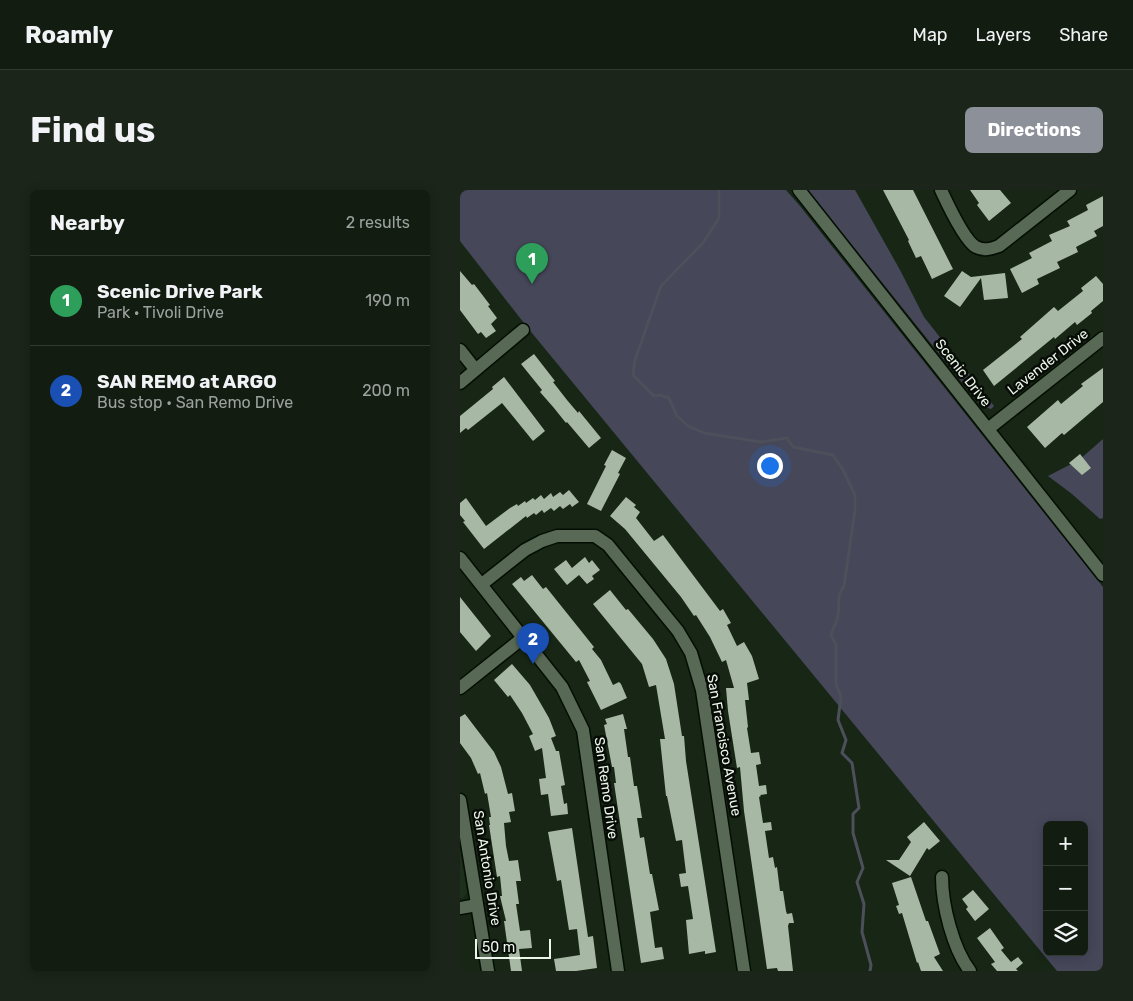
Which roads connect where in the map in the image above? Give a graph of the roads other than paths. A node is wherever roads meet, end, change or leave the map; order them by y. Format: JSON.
{"nodes":[{"id":1,"x":799,"y":190,"type":"edge"},
{"id":2,"x":941,"y":190,"type":"edge"},
{"id":3,"x":1070,"y":190,"type":"edge"},
{"id":4,"x":523,"y":330,"type":"dead end"},
{"id":5,"x":1103,"y":338,"type":"edge"},
{"id":6,"x":460,"y":350,"type":"edge"},
{"id":7,"x":475,"y":370,"type":"junction"},
{"id":8,"x":460,"y":383,"type":"edge"},
{"id":9,"x":988,"y":429,"type":"junction"},
{"id":10,"x":460,"y":558,"type":"edge"},
{"id":11,"x":1103,"y":576,"type":"edge"},
{"id":12,"x":482,"y":584,"type":"junction"},
{"id":13,"x":524,"y":637,"type":"junction"},
{"id":14,"x":460,"y":688,"type":"edge"},
{"id":15,"x":460,"y":800,"type":"edge"},
{"id":16,"x":942,"y":877,"type":"dead end"},
{"id":17,"x":477,"y":905,"type":"junction"},
{"id":18,"x":460,"y":908,"type":"edge"},
{"id":19,"x":488,"y":971,"type":"edge"},
{"id":20,"x":618,"y":971,"type":"edge"},
{"id":21,"x":744,"y":971,"type":"edge"},
{"id":22,"x":970,"y":971,"type":"edge"}],
"edges":[{"from":1,"to":9,"type":"street","name":"Scenic Drive"},
{"from":2,"to":3,"type":"street"},
{"from":4,"to":7,"type":"street"},
{"from":5,"to":9,"type":"street","name":"Lavender Drive"},
{"from":6,"to":7,"type":"street"},
{"from":7,"to":8,"type":"street"},
{"from":9,"to":11,"type":"street","name":"Scenic Drive"},
{"from":10,"to":12,"type":"street","name":"San Remo Drive"},
{"from":12,"to":13,"type":"street","name":"San Remo Drive"},
{"from":12,"to":21,"type":"street","name":"San Francisco Avenue"},
{"from":13,"to":14,"type":"street"},
{"from":13,"to":20,"type":"street","name":"San Remo Drive"},
{"from":15,"to":17,"type":"street","name":"San Antonio Drive"},
{"from":16,"to":22,"type":"street"},
{"from":17,"to":18,"type":"street"},
{"from":17,"to":19,"type":"street","name":"San Antonio Drive"}]}
